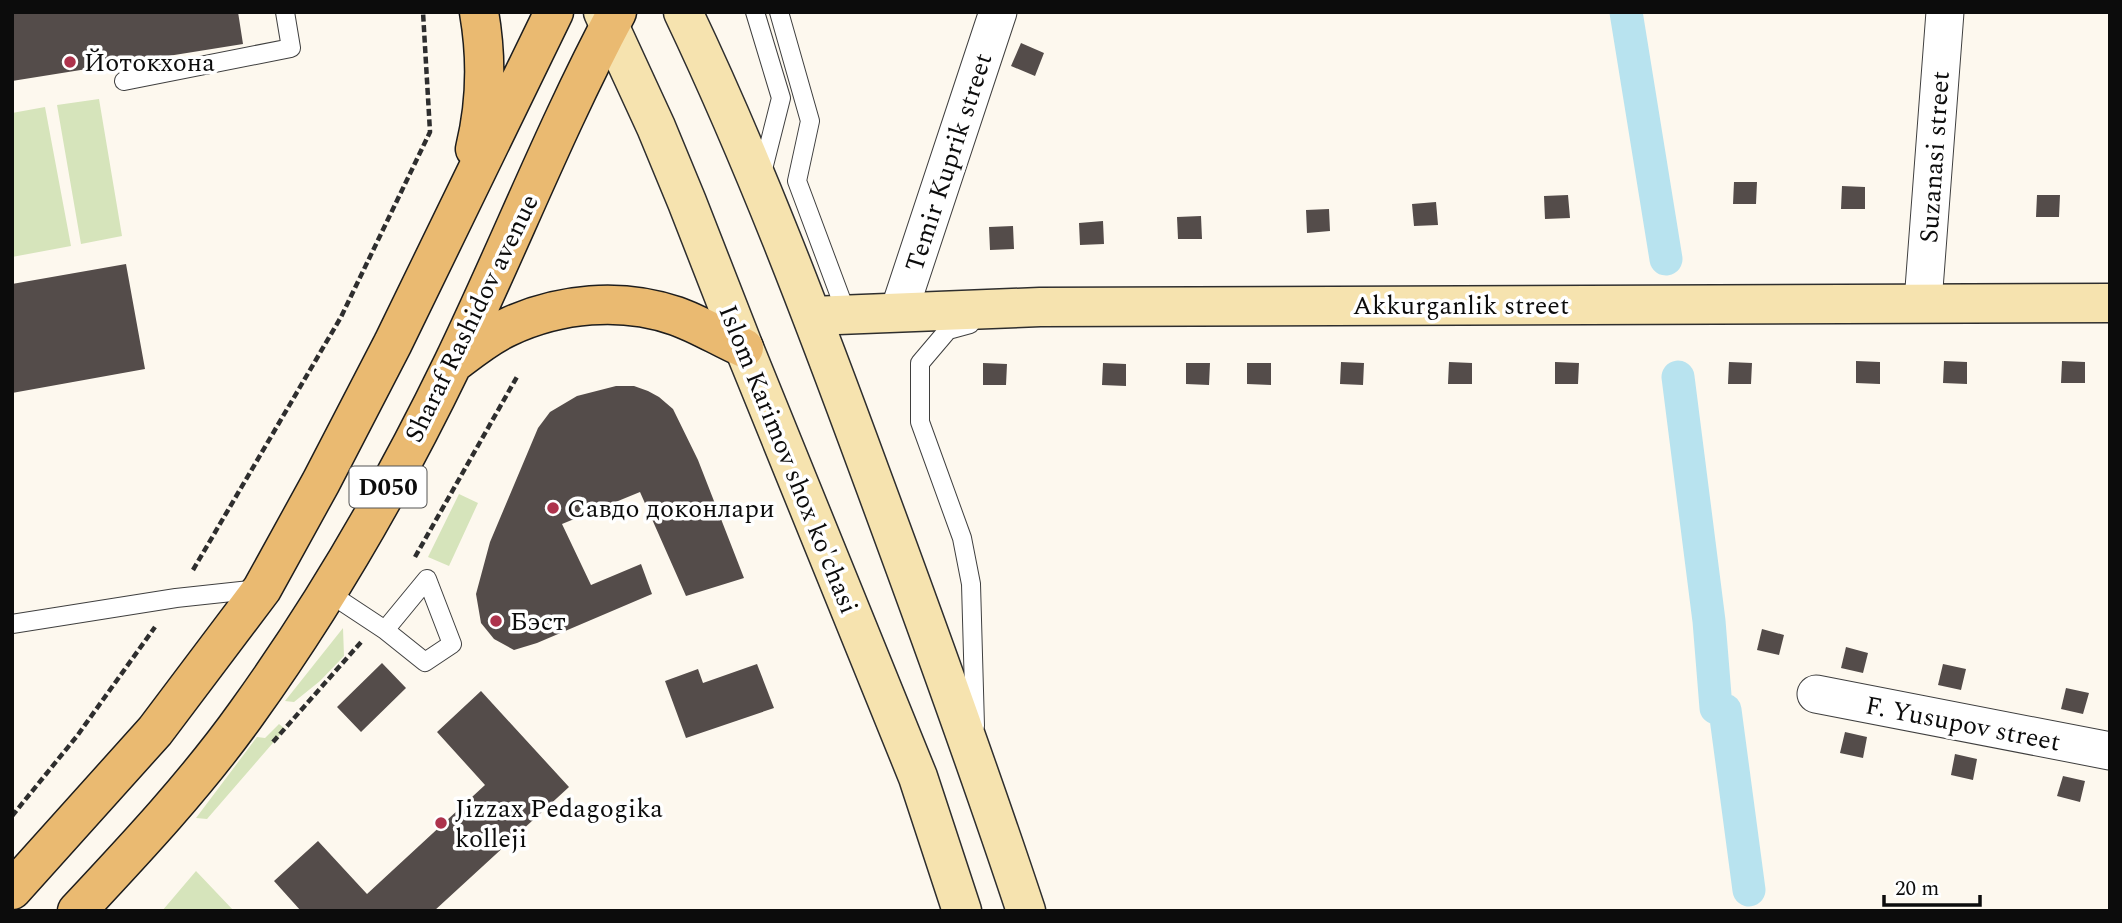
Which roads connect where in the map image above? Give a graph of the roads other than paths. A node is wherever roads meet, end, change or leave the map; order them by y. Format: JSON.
{"nodes":[{"id":1,"x":285,"y":12,"type":"edge"},
{"id":2,"x":479,"y":12,"type":"edge"},
{"id":3,"x":554,"y":12,"type":"edge"},
{"id":4,"x":683,"y":12,"type":"edge"},
{"id":5,"x":755,"y":12,"type":"edge"},
{"id":6,"x":779,"y":12,"type":"edge"},
{"id":7,"x":998,"y":12,"type":"edge"},
{"id":8,"x":1945,"y":12,"type":"edge"},
{"id":9,"x":610,"y":17,"type":"edge"},
{"id":10,"x":124,"y":81,"type":"dead end"},
{"id":11,"x":758,"y":187,"type":"junction"},
{"id":12,"x":463,"y":203,"type":"junction"},
{"id":13,"x":1923,"y":302,"type":"junction"},
{"id":14,"x":2110,"y":303,"type":"edge"},
{"id":15,"x":1040,"y":307,"type":"junction"},
{"id":16,"x":899,"y":311,"type":"junction"},
{"id":17,"x":829,"y":315,"type":"junction"},
{"id":18,"x":744,"y":348,"type":"junction"},
{"id":19,"x":452,"y":364,"type":"junction"},
{"id":20,"x":262,"y":589,"type":"junction"},
{"id":21,"x":329,"y":593,"type":"junction"},
{"id":22,"x":12,"y":624,"type":"edge"},
{"id":23,"x":381,"y":627,"type":"road end"},
{"id":24,"x":1816,"y":694,"type":"dead end"},
{"id":25,"x":2110,"y":751,"type":"edge"},
{"id":26,"x":975,"y":757,"type":"junction"},
{"id":27,"x":12,"y":890,"type":"edge"},
{"id":28,"x":77,"y":911,"type":"edge"},
{"id":29,"x":962,"y":911,"type":"edge"},
{"id":30,"x":1026,"y":911,"type":"edge"}],
"edges":[{"from":1,"to":10,"type":"lane"},
{"from":2,"to":12,"type":"main road"},
{"from":3,"to":12,"type":"main road","number":"D050"},
{"from":4,"to":11,"type":"main road"},
{"from":5,"to":11,"type":"lane"},
{"from":6,"to":17,"type":"lane"},
{"from":7,"to":16,"type":"street","name":"Temir Kuprik street"},
{"from":8,"to":13,"type":"street","name":"Suzanasi street"},
{"from":9,"to":18,"type":"main road","name":"Islom Karimov shox ko'chasi"},
{"from":9,"to":19,"type":"main road","name":"Sharaf Rashidov avenue","number":"D050"},
{"from":11,"to":17,"type":"main road"},
{"from":12,"to":20,"type":"main road","number":"D050"},
{"from":13,"to":14,"type":"main road","name":"Akkurganlik street"},
{"from":13,"to":15,"type":"main road","name":"Akkurganlik street"},
{"from":15,"to":16,"type":"main road","name":"Akkurganlik street"},
{"from":15,"to":26,"type":"lane"},
{"from":16,"to":17,"type":"main road","name":"Akkurganlik street"},
{"from":17,"to":26,"type":"main road"},
{"from":18,"to":19,"type":"main road"},
{"from":18,"to":29,"type":"main road","name":"Islom Karimov shox ko'chasi"},
{"from":19,"to":21,"type":"main road","name":"Sharaf Rashidov avenue","number":"D050"},
{"from":20,"to":22,"type":"lane"},
{"from":20,"to":27,"type":"main road","number":"D050"},
{"from":21,"to":23,"type":"lane"},
{"from":21,"to":28,"type":"main road","name":"Sharaf Rashidov avenue","number":"D050"},
{"from":24,"to":25,"type":"street","name":"F. Yusupov street"},
{"from":26,"to":30,"type":"main road"}]}
